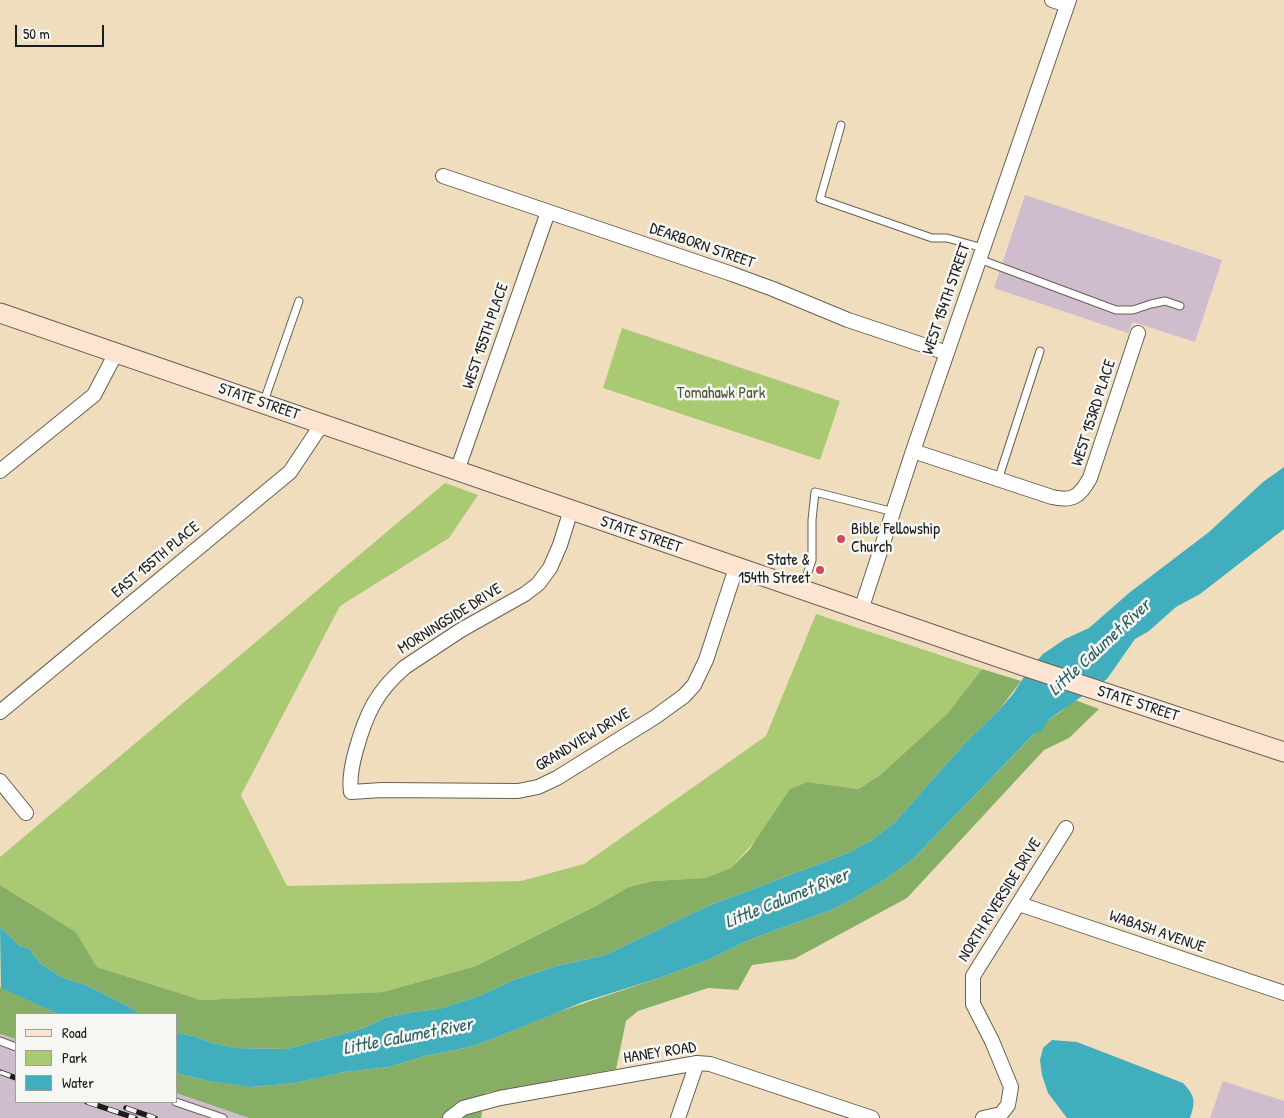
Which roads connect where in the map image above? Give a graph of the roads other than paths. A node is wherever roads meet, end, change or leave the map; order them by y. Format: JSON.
{"nodes":[{"id":1,"x":1052,"y":0,"type":"edge"},
{"id":2,"x":1068,"y":2,"type":"edge"},
{"id":3,"x":841,"y":125,"type":"dead end"},
{"id":4,"x":443,"y":176,"type":"dead end"},
{"id":5,"x":548,"y":212,"type":"junction"},
{"id":6,"x":981,"y":254,"type":"junction"},
{"id":7,"x":299,"y":301,"type":"dead end"},
{"id":8,"x":1180,"y":306,"type":"dead end"},
{"id":9,"x":0,"y":313,"type":"edge"},
{"id":10,"x":1138,"y":333,"type":"dead end"},
{"id":11,"x":1040,"y":351,"type":"dead end"},
{"id":12,"x":116,"y":353,"type":"junction"},
{"id":13,"x":947,"y":353,"type":"junction"},
{"id":14,"x":263,"y":404,"type":"junction"},
{"id":15,"x":322,"y":424,"type":"junction"},
{"id":16,"x":914,"y":452,"type":"junction"},
{"id":17,"x":0,"y":471,"type":"edge"},
{"id":18,"x":457,"y":471,"type":"junction"},
{"id":19,"x":998,"y":480,"type":"junction"},
{"id":20,"x":571,"y":510,"type":"junction"},
{"id":21,"x":894,"y":512,"type":"junction"},
{"id":22,"x":736,"y":568,"type":"junction"},
{"id":23,"x":802,"y":590,"type":"junction"},
{"id":24,"x":861,"y":610,"type":"junction"},
{"id":25,"x":0,"y":712,"type":"edge"},
{"id":26,"x":1284,"y":752,"type":"edge"},
{"id":27,"x":0,"y":781,"type":"edge"},
{"id":28,"x":351,"y":792,"type":"joint"},
{"id":29,"x":26,"y":813,"type":"dead end"},
{"id":30,"x":1066,"y":828,"type":"dead end"},
{"id":31,"x":1019,"y":904,"type":"junction"},
{"id":32,"x":1284,"y":993,"type":"edge"},
{"id":33,"x":0,"y":1042,"type":"edge"},
{"id":34,"x":15,"y":1047,"type":"edge"},
{"id":35,"x":697,"y":1063,"type":"junction"},
{"id":36,"x":178,"y":1103,"type":"edge"},
{"id":37,"x":223,"y":1118,"type":"edge"},
{"id":38,"x":450,"y":1118,"type":"edge"},
{"id":39,"x":678,"y":1118,"type":"edge"},
{"id":40,"x":872,"y":1118,"type":"edge"},
{"id":41,"x":983,"y":1118,"type":"edge"}],
"edges":[{"from":1,"to":2,"type":"street"},
{"from":2,"to":6,"type":"street","name":"WEST 154TH STREET"},
{"from":3,"to":6,"type":"lane"},
{"from":4,"to":5,"type":"street","name":"DEARBORN STREET"},
{"from":5,"to":13,"type":"street","name":"DEARBORN STREET"},
{"from":5,"to":18,"type":"street","name":"WEST 155TH PLACE"},
{"from":6,"to":8,"type":"lane"},
{"from":6,"to":13,"type":"street","name":"WEST 154TH STREET"},
{"from":7,"to":14,"type":"lane"},
{"from":9,"to":12,"type":"main road","name":"STATE STREET"},
{"from":10,"to":19,"type":"street","name":"WEST 153RD PLACE"},
{"from":11,"to":19,"type":"lane"},
{"from":12,"to":14,"type":"main road","name":"STATE STREET"},
{"from":12,"to":17,"type":"street"},
{"from":13,"to":16,"type":"street","name":"WEST 154TH STREET"},
{"from":14,"to":15,"type":"main road","name":"STATE STREET"},
{"from":15,"to":18,"type":"main road","name":"STATE STREET"},
{"from":15,"to":25,"type":"street","name":"EAST 155TH PLACE"},
{"from":16,"to":19,"type":"street"},
{"from":16,"to":21,"type":"street","name":"WEST 154TH STREET"},
{"from":18,"to":20,"type":"main road","name":"STATE STREET"},
{"from":20,"to":22,"type":"main road","name":"STATE STREET"},
{"from":20,"to":28,"type":"street","name":"MORNINGSIDE DRIVE"},
{"from":21,"to":23,"type":"lane"},
{"from":21,"to":24,"type":"street","name":"WEST 154TH STREET"},
{"from":22,"to":23,"type":"main road","name":"STATE STREET"},
{"from":22,"to":28,"type":"street","name":"GRANDVIEW DRIVE"},
{"from":23,"to":24,"type":"main road","name":"STATE STREET"},
{"from":24,"to":26,"type":"main road","name":"STATE STREET"},
{"from":27,"to":29,"type":"street"},
{"from":30,"to":31,"type":"street","name":"NORTH RIVERSIDE DRIVE"},
{"from":31,"to":32,"type":"street","name":"WABASH AVENUE"},
{"from":31,"to":41,"type":"street","name":"NORTH RIVERSIDE DRIVE"},
{"from":33,"to":34,"type":"lane"},
{"from":35,"to":38,"type":"street","name":"HANEY ROAD"},
{"from":35,"to":39,"type":"street"},
{"from":35,"to":40,"type":"street","name":"HANEY ROAD"},
{"from":36,"to":37,"type":"lane"}]}
